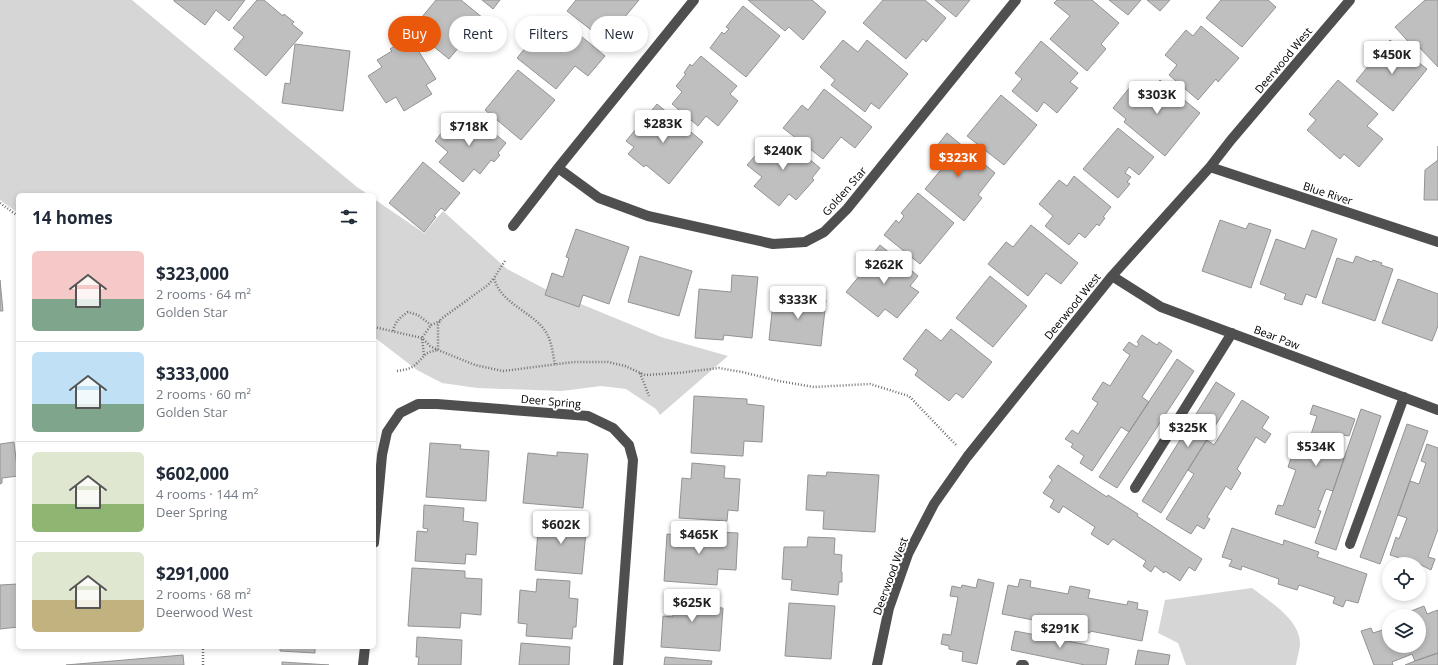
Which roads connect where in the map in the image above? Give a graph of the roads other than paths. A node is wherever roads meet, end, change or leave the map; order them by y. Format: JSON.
{"nodes":[{"id":1,"x":694,"y":0,"type":"edge"},
{"id":2,"x":1016,"y":0,"type":"edge"},
{"id":3,"x":1350,"y":0,"type":"edge"},
{"id":4,"x":1210,"y":167,"type":"junction"},
{"id":5,"x":558,"y":168,"type":"junction"},
{"id":6,"x":513,"y":226,"type":"dead end"},
{"id":7,"x":1438,"y":242,"type":"edge"},
{"id":8,"x":1112,"y":276,"type":"junction"},
{"id":9,"x":1232,"y":333,"type":"junction"},
{"id":10,"x":1404,"y":397,"type":"junction"},
{"id":11,"x":1438,"y":410,"type":"edge"},
{"id":12,"x":1135,"y":488,"type":"dead end"},
{"id":13,"x":376,"y":521,"type":"edge"},
{"id":14,"x":1350,"y":544,"type":"dead end"},
{"id":15,"x":365,"y":649,"type":"edge"},
{"id":16,"x":363,"y":665,"type":"edge"},
{"id":17,"x":618,"y":665,"type":"edge"},
{"id":18,"x":877,"y":665,"type":"edge"},
{"id":19,"x":1021,"y":665,"type":"edge"},
{"id":20,"x":1024,"y":665,"type":"edge"}],
"edges":[{"from":1,"to":5,"type":"street"},
{"from":2,"to":5,"type":"street","name":"Golden Star"},
{"from":3,"to":4,"type":"street","name":"Deerwood West"},
{"from":4,"to":7,"type":"street","name":"Blue River"},
{"from":4,"to":8,"type":"street","name":"Deerwood West"},
{"from":5,"to":6,"type":"street"},
{"from":8,"to":9,"type":"street","name":"Bear Paw"},
{"from":8,"to":18,"type":"street","name":"Deerwood West"},
{"from":9,"to":10,"type":"street","name":"Bear Paw"},
{"from":9,"to":12,"type":"street"},
{"from":10,"to":11,"type":"street","name":"Bear Paw"},
{"from":10,"to":14,"type":"street"},
{"from":13,"to":17,"type":"street","name":"Deer Spring"},
{"from":15,"to":16,"type":"street"},
{"from":19,"to":20,"type":"street"}]}
